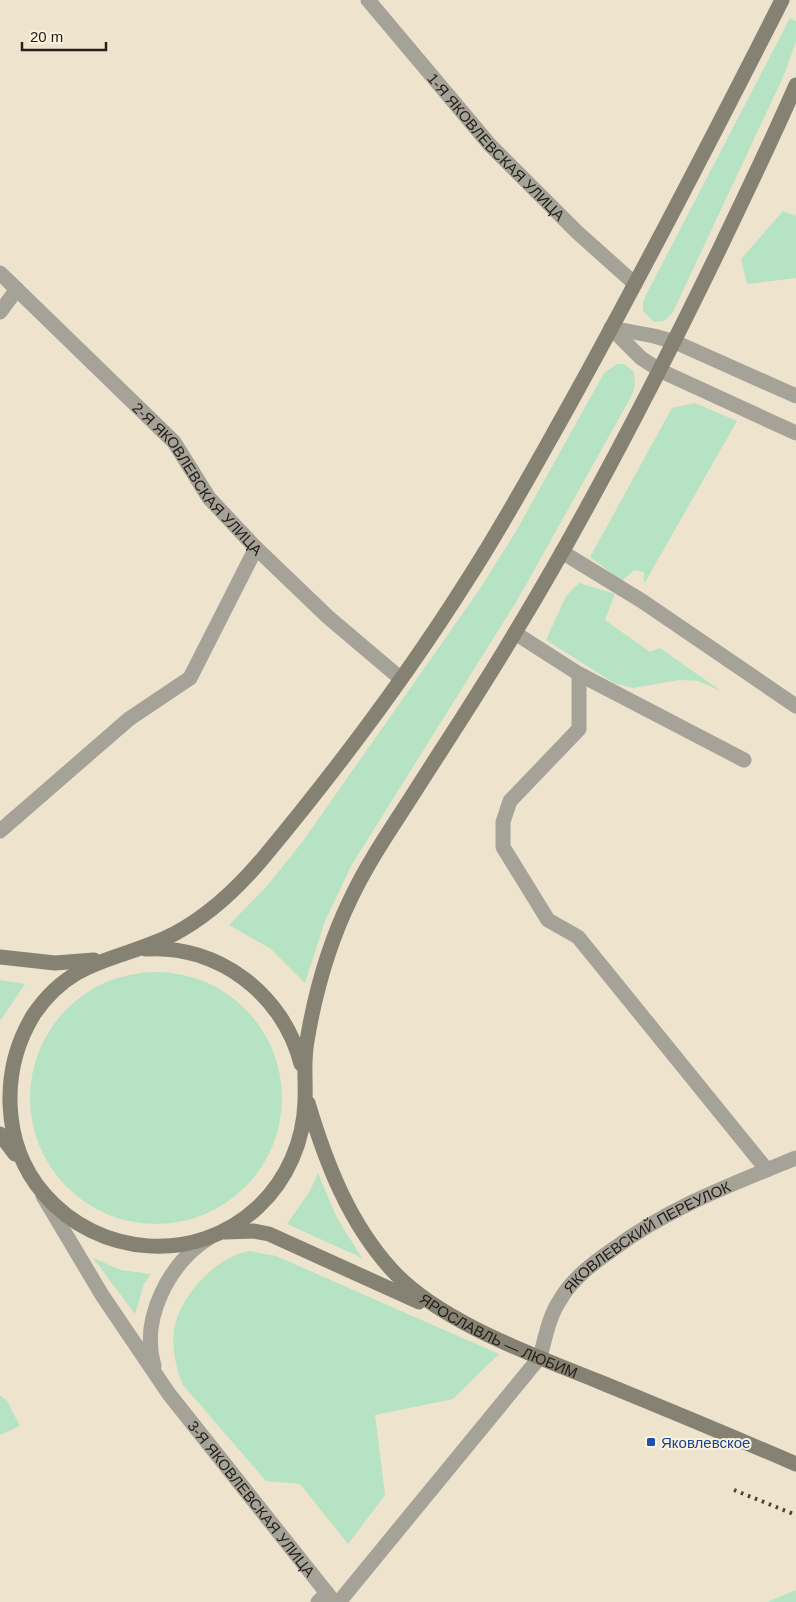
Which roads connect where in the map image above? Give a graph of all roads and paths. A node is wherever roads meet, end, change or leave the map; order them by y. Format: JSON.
{"nodes":[{"id":1,"x":368,"y":0,"type":"edge"},
{"id":2,"x":782,"y":0,"type":"edge"},
{"id":3,"x":796,"y":85,"type":"edge"},
{"id":4,"x":792,"y":102,"type":"edge"},
{"id":5,"x":0,"y":273,"type":"edge"},
{"id":6,"x":635,"y":284,"type":"junction"},
{"id":7,"x":17,"y":289,"type":"junction"},
{"id":8,"x":0,"y":312,"type":"edge"},
{"id":9,"x":611,"y":328,"type":"junction"},
{"id":10,"x":675,"y":342,"type":"junction"},
{"id":11,"x":661,"y":371,"type":"junction"},
{"id":12,"x":796,"y":396,"type":"edge"},
{"id":13,"x":796,"y":433,"type":"edge"},
{"id":14,"x":256,"y":548,"type":"junction"},
{"id":15,"x":562,"y":552,"type":"junction"},
{"id":16,"x":515,"y":633,"type":"junction"},
{"id":17,"x":579,"y":674,"type":"junction"},
{"id":18,"x":400,"y":678,"type":"junction"},
{"id":19,"x":796,"y":706,"type":"edge"},
{"id":20,"x":744,"y":760,"type":"dead end"},
{"id":21,"x":0,"y":831,"type":"edge"},
{"id":22,"x":128,"y":952,"type":"junction"},
{"id":23,"x":110,"y":956,"type":"junction"},
{"id":24,"x":0,"y":957,"type":"edge"},
{"id":25,"x":304,"y":1077,"type":"junction"},
{"id":26,"x":306,"y":1094,"type":"junction"},
{"id":27,"x":0,"y":1134,"type":"edge"},
{"id":28,"x":796,"y":1158,"type":"edge"},
{"id":29,"x":26,"y":1169,"type":"junction"},
{"id":30,"x":767,"y":1170,"type":"junction"},
{"id":31,"x":37,"y":1186,"type":"junction"},
{"id":32,"x":215,"y":1235,"type":"junction"},
{"id":33,"x":462,"y":1321,"type":"junction"},
{"id":34,"x":540,"y":1357,"type":"junction"},
{"id":35,"x":169,"y":1394,"type":"junction"},
{"id":36,"x":796,"y":1464,"type":"edge"},
{"id":37,"x":326,"y":1599,"type":"edge"},
{"id":38,"x":339,"y":1602,"type":"edge"}],
"edges":[{"from":1,"to":6,"type":"street","name":"1-Я ЯКОВЛЕВСКАЯ УЛИЦА"},
{"from":2,"to":6,"type":"main road"},
{"from":3,"to":4,"type":"main road"},
{"from":4,"to":10,"type":"main road"},
{"from":5,"to":7,"type":"street","name":"2-Я ЯКОВЛЕВСКАЯ УЛИЦА"},
{"from":6,"to":9,"type":"main road"},
{"from":7,"to":8,"type":"street"},
{"from":7,"to":14,"type":"street","name":"2-Я ЯКОВЛЕВСКАЯ УЛИЦА"},
{"from":9,"to":10,"type":"street"},
{"from":9,"to":11,"type":"street"},
{"from":9,"to":18,"type":"main road"},
{"from":10,"to":11,"type":"main road"},
{"from":10,"to":12,"type":"street"},
{"from":11,"to":13,"type":"street"},
{"from":11,"to":15,"type":"main road"},
{"from":14,"to":18,"type":"street","name":"2-Я ЯКОВЛЕВСКАЯ УЛИЦА"},
{"from":14,"to":21,"type":"street"},
{"from":15,"to":16,"type":"main road"},
{"from":15,"to":19,"type":"street"},
{"from":16,"to":17,"type":"street"},
{"from":16,"to":25,"type":"main road"},
{"from":17,"to":20,"type":"street"},
{"from":17,"to":30,"type":"street"},
{"from":18,"to":22,"type":"main road"},
{"from":22,"to":23,"type":"main road"},
{"from":22,"to":25,"type":"main road"},
{"from":23,"to":24,"type":"main road"},
{"from":23,"to":29,"type":"main road"},
{"from":25,"to":26,"type":"main road"},
{"from":26,"to":32,"type":"main road"},
{"from":26,"to":33,"type":"main road","name":"ЯРОСЛАВЛЬ — ЛЮБИМ"},
{"from":27,"to":29,"type":"main road"},
{"from":28,"to":30,"type":"street","name":"ЯКОВЛЕВСКИЙ ПЕРЕУЛОК"},
{"from":29,"to":31,"type":"main road"},
{"from":30,"to":34,"type":"street","name":"ЯКОВЛЕВСКИЙ ПЕРЕУЛОК"},
{"from":31,"to":32,"type":"main road"},
{"from":31,"to":35,"type":"street","name":"3-Я ЯКОВЛЕВСКАЯ УЛИЦА"},
{"from":32,"to":33,"type":"main road"},
{"from":32,"to":35,"type":"street","name":"3-Я ЯКОВЛЕВСКАЯ УЛИЦА"},
{"from":33,"to":34,"type":"main road","name":"ЯРОСЛАВЛЬ — ЛЮБИМ"},
{"from":34,"to":36,"type":"main road","name":"ЯРОСЛАВЛЬ — ЛЮБИМ"},
{"from":34,"to":38,"type":"street"},
{"from":35,"to":37,"type":"street","name":"3-Я ЯКОВЛЕВСКАЯ УЛИЦА"}]}
